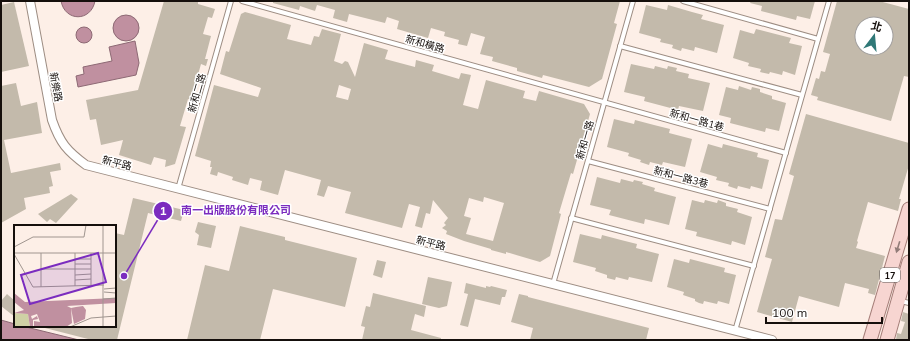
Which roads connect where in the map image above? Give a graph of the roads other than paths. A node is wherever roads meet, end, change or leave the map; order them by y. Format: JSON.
{"nodes":[{"id":1,"x":30,"y":1,"type":"edge"},
{"id":2,"x":231,"y":1,"type":"edge"},
{"id":3,"x":242,"y":1,"type":"edge"},
{"id":4,"x":633,"y":1,"type":"edge"},
{"id":5,"x":683,"y":1,"type":"edge"},
{"id":6,"x":829,"y":1,"type":"edge"},
{"id":7,"x":818,"y":39,"type":"junction"},
{"id":8,"x":620,"y":46,"type":"junction"},
{"id":9,"x":802,"y":95,"type":"junction"},
{"id":10,"x":604,"y":103,"type":"junction"},
{"id":11,"x":786,"y":153,"type":"junction"},
{"id":12,"x":588,"y":161,"type":"junction"},
{"id":13,"x":86,"y":165,"type":"joint"},
{"id":14,"x":178,"y":189,"type":"junction"},
{"id":15,"x":770,"y":209,"type":"junction"},
{"id":16,"x":909,"y":209,"type":"edge"},
{"id":17,"x":571,"y":218,"type":"junction"},
{"id":18,"x":909,"y":262,"type":"edge"},
{"id":19,"x":754,"y":266,"type":"junction"},
{"id":20,"x":553,"y":284,"type":"junction"},
{"id":21,"x":904,"y":301,"type":"edge"},
{"id":22,"x":734,"y":330,"type":"junction"},
{"id":23,"x":772,"y":340,"type":"edge"},
{"id":24,"x":870,"y":340,"type":"edge"},
{"id":25,"x":887,"y":340,"type":"edge"}],
"edges":[{"from":1,"to":13,"type":"street","name":"新樂路"},
{"from":2,"to":14,"type":"lane","name":"新和二路"},
{"from":3,"to":10,"type":"lane","name":"新和橫路"},
{"from":4,"to":8,"type":"lane","name":"新和一路"},
{"from":5,"to":7,"type":"lane"},
{"from":6,"to":7,"type":"lane"},
{"from":7,"to":9,"type":"lane"},
{"from":8,"to":9,"type":"lane"},
{"from":8,"to":10,"type":"lane","name":"新和一路"},
{"from":9,"to":11,"type":"lane"},
{"from":10,"to":11,"type":"lane","name":"新和一路1巷"},
{"from":10,"to":12,"type":"lane","name":"新和一路"},
{"from":11,"to":15,"type":"lane"},
{"from":12,"to":15,"type":"lane","name":"新和一路3巷"},
{"from":12,"to":17,"type":"lane","name":"新和一路"},
{"from":13,"to":14,"type":"street","name":"新平路"},
{"from":14,"to":20,"type":"street","name":"新平路"},
{"from":15,"to":19,"type":"lane"},
{"from":16,"to":24,"type":"main road","number":"17","one_way":true},
{"from":17,"to":19,"type":"lane"},
{"from":17,"to":20,"type":"lane","name":"新和一路"},
{"from":18,"to":21,"type":"main road","number":"17"},
{"from":19,"to":22,"type":"lane"},
{"from":20,"to":22,"type":"street","name":"新平路"},
{"from":21,"to":25,"type":"main road","number":"17"},
{"from":22,"to":23,"type":"street","name":"新平路"}]}
